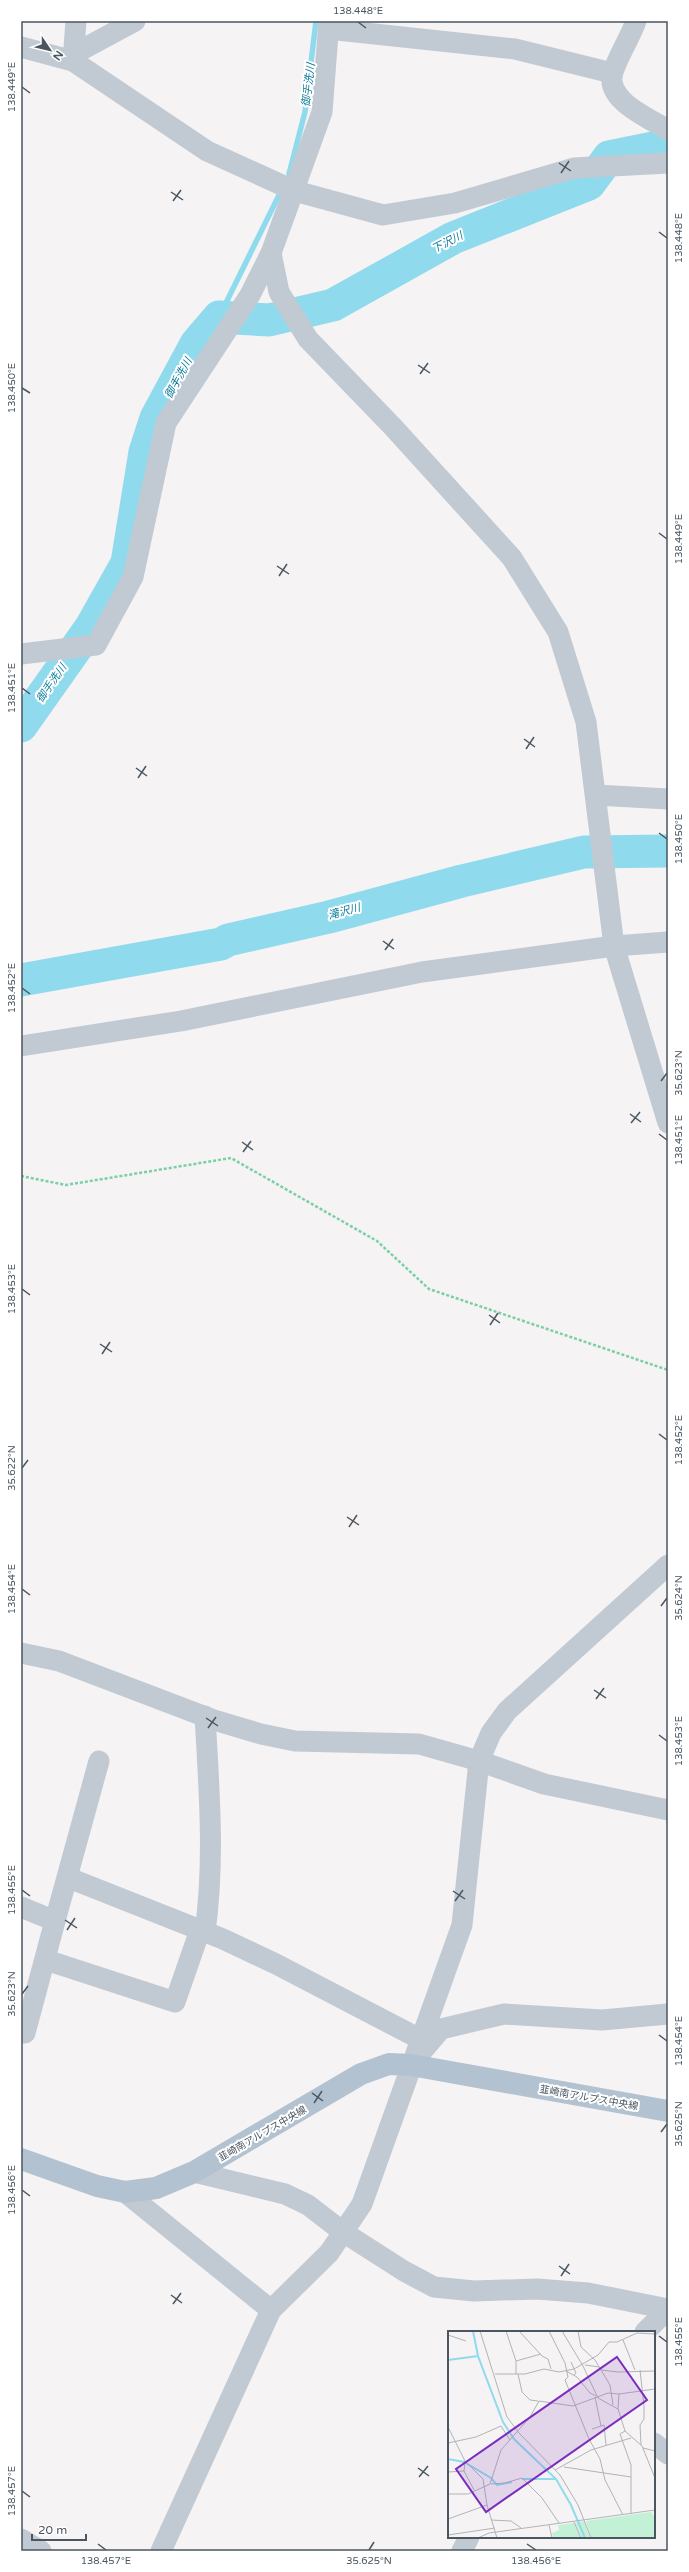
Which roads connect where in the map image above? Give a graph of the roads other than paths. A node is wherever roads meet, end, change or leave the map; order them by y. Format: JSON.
{"nodes":[{"id":1,"x":76,"y":21,"type":"edge"},
{"id":2,"x":136,"y":21,"type":"edge"},
{"id":3,"x":636,"y":21,"type":"edge"},
{"id":4,"x":329,"y":25,"type":"edge"},
{"id":5,"x":21,"y":47,"type":"edge"},
{"id":6,"x":72,"y":58,"type":"junction"},
{"id":7,"x":612,"y":73,"type":"junction"},
{"id":8,"x":668,"y":130,"type":"edge"},
{"id":9,"x":668,"y":163,"type":"edge"},
{"id":10,"x":294,"y":190,"type":"junction"},
{"id":11,"x":271,"y":253,"type":"junction"},
{"id":12,"x":21,"y":654,"type":"edge"},
{"id":13,"x":668,"y":800,"type":"edge"},
{"id":14,"x":597,"y":804,"type":"junction"},
{"id":15,"x":668,"y":942,"type":"edge"},
{"id":16,"x":614,"y":946,"type":"junction"},
{"id":17,"x":21,"y":1046,"type":"edge"},
{"id":18,"x":668,"y":1123,"type":"edge"},
{"id":19,"x":668,"y":1565,"type":"edge"},
{"id":20,"x":21,"y":1653,"type":"edge"},
{"id":21,"x":205,"y":1716,"type":"junction"},
{"id":22,"x":99,"y":1761,"type":"dead end"},
{"id":23,"x":479,"y":1761,"type":"junction"},
{"id":24,"x":668,"y":1810,"type":"edge"},
{"id":25,"x":69,"y":1878,"type":"junction"},
{"id":26,"x":21,"y":1907,"type":"edge"},
{"id":27,"x":55,"y":1921,"type":"junction"},
{"id":28,"x":202,"y":1931,"type":"junction"},
{"id":29,"x":46,"y":1960,"type":"junction"},
{"id":30,"x":668,"y":2014,"type":"edge"},
{"id":31,"x":21,"y":2033,"type":"edge"},
{"id":32,"x":420,"y":2039,"type":"junction"},
{"id":33,"x":411,"y":2065,"type":"junction"},
{"id":34,"x":668,"y":2110,"type":"edge"},
{"id":35,"x":21,"y":2159,"type":"edge"},
{"id":36,"x":194,"y":2172,"type":"junction"},
{"id":37,"x":125,"y":2192,"type":"junction"},
{"id":38,"x":343,"y":2232,"type":"junction"},
{"id":39,"x":667,"y":2309,"type":"edge"},
{"id":40,"x":271,"y":2310,"type":"junction"},
{"id":41,"x":646,"y":2331,"type":"edge"},
{"id":42,"x":655,"y":2444,"type":"edge"},
{"id":43,"x":668,"y":2454,"type":"edge"},
{"id":44,"x":468,"y":2538,"type":"edge"},
{"id":45,"x":21,"y":2539,"type":"edge"},
{"id":46,"x":41,"y":2551,"type":"edge"},
{"id":47,"x":161,"y":2551,"type":"edge"},
{"id":48,"x":462,"y":2551,"type":"edge"}],
"edges":[{"from":1,"to":6,"type":"street"},
{"from":2,"to":6,"type":"street"},
{"from":3,"to":7,"type":"street"},
{"from":4,"to":7,"type":"street"},
{"from":4,"to":10,"type":"street"},
{"from":5,"to":6,"type":"street"},
{"from":6,"to":10,"type":"street"},
{"from":7,"to":8,"type":"street"},
{"from":9,"to":10,"type":"street"},
{"from":10,"to":11,"type":"street"},
{"from":11,"to":12,"type":"street"},
{"from":11,"to":14,"type":"street"},
{"from":13,"to":14,"type":"street"},
{"from":14,"to":16,"type":"street"},
{"from":15,"to":16,"type":"street"},
{"from":16,"to":17,"type":"street"},
{"from":16,"to":18,"type":"street"},
{"from":19,"to":23,"type":"street"},
{"from":20,"to":21,"type":"street"},
{"from":21,"to":23,"type":"street"},
{"from":21,"to":28,"type":"street"},
{"from":22,"to":25,"type":"street"},
{"from":23,"to":24,"type":"street"},
{"from":23,"to":32,"type":"street"},
{"from":25,"to":27,"type":"street"},
{"from":25,"to":28,"type":"street"},
{"from":26,"to":27,"type":"street"},
{"from":27,"to":29,"type":"street"},
{"from":28,"to":29,"type":"street"},
{"from":28,"to":32,"type":"street"},
{"from":29,"to":31,"type":"street"},
{"from":30,"to":33,"type":"street"},
{"from":32,"to":33,"type":"street"},
{"from":33,"to":34,"type":"main road","name":"韮崎南アルプス中央線"},
{"from":33,"to":36,"type":"main road","name":"韮崎南アルプス中央線"},
{"from":33,"to":38,"type":"street"},
{"from":35,"to":37,"type":"main road","name":"韮崎南アルプス中央線"},
{"from":36,"to":37,"type":"main road","name":"韮崎南アルプス中央線"},
{"from":36,"to":38,"type":"street"},
{"from":37,"to":40,"type":"street"},
{"from":38,"to":39,"type":"street"},
{"from":38,"to":40,"type":"street"},
{"from":39,"to":41,"type":"street"},
{"from":40,"to":47,"type":"street"},
{"from":42,"to":43,"type":"street"},
{"from":44,"to":48,"type":"street"},
{"from":45,"to":46,"type":"street"}]}
